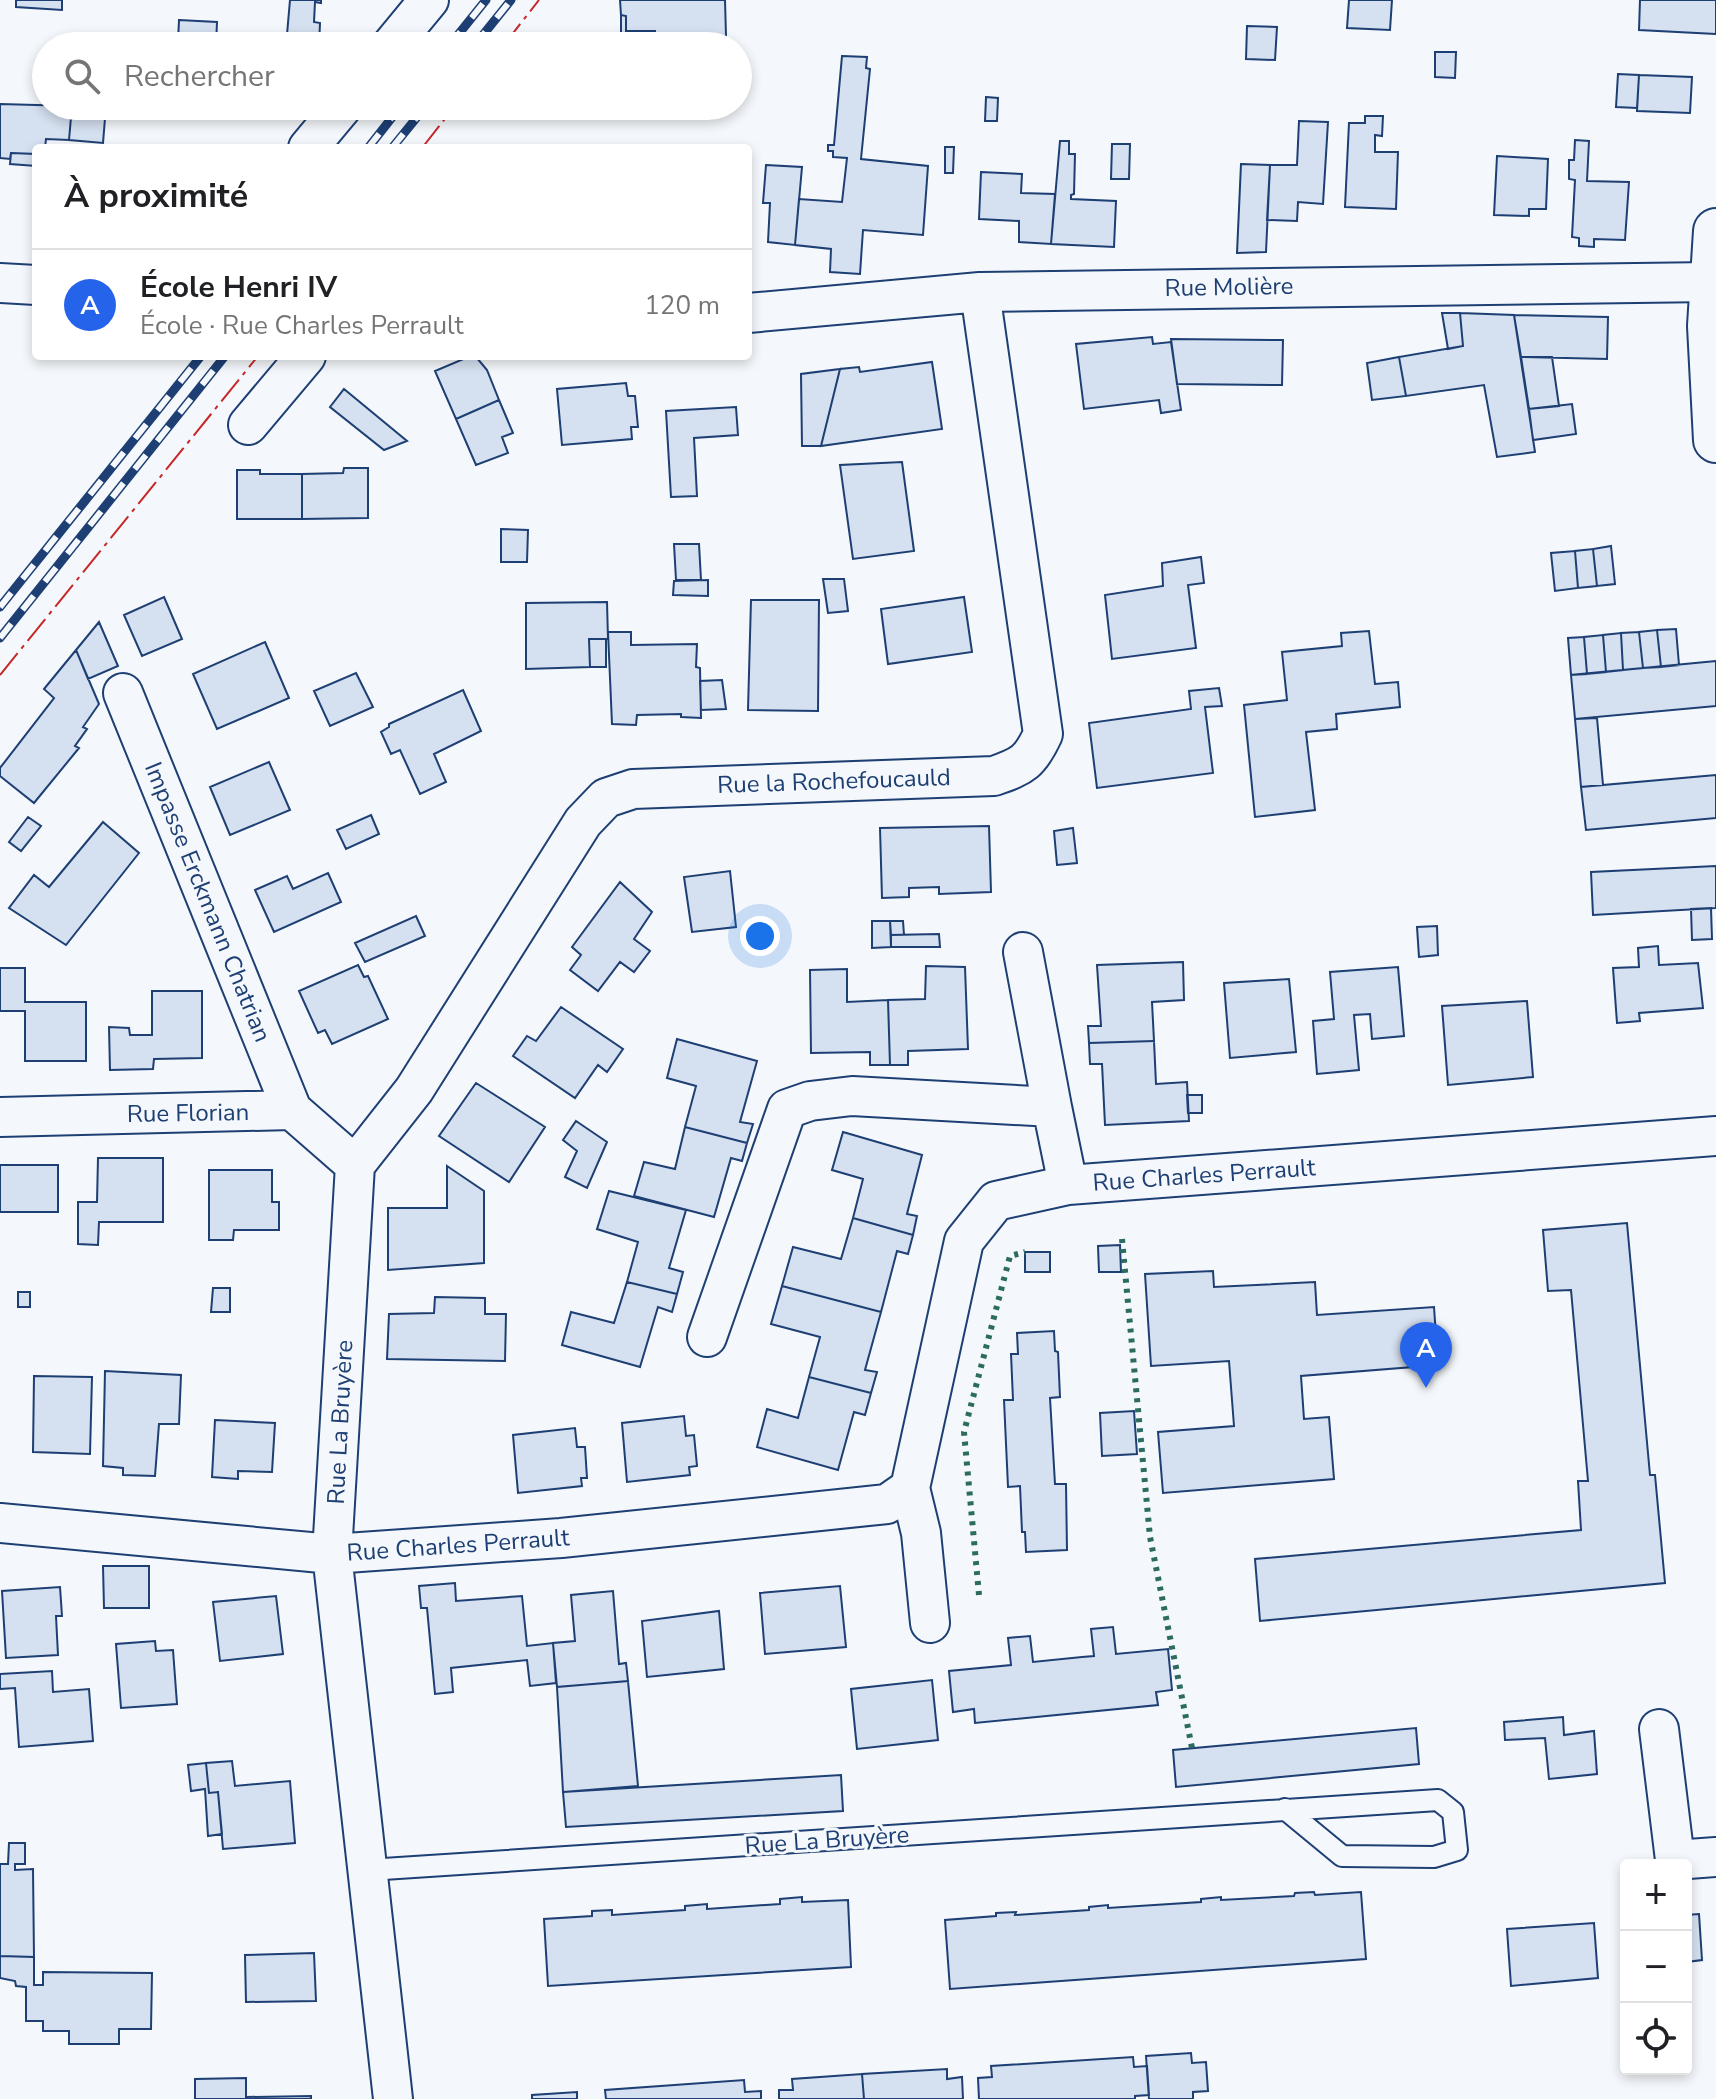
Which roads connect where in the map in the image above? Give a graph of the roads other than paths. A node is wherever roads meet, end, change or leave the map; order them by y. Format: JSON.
{"nodes":[{"id":1,"x":429,"y":0,"type":"edge"},
{"id":2,"x":403,"y":32,"type":"edge"},
{"id":3,"x":331,"y":120,"type":"edge"},
{"id":4,"x":311,"y":144,"type":"edge"},
{"id":5,"x":1716,"y":231,"type":"edge"},
{"id":6,"x":1711,"y":282,"type":"junction"},
{"id":7,"x":0,"y":283,"type":"edge"},
{"id":8,"x":32,"y":285,"type":"edge"},
{"id":9,"x":980,"y":292,"type":"junction"},
{"id":10,"x":752,"y":313,"type":"edge"},
{"id":11,"x":303,"y":360,"type":"edge"},
{"id":12,"x":248,"y":425,"type":"dead end"},
{"id":13,"x":1716,"y":440,"type":"edge"},
{"id":14,"x":123,"y":693,"type":"dead end"},
{"id":15,"x":1023,"y":952,"type":"dead end"},
{"id":16,"x":1052,"y":1107,"type":"junction"},
{"id":17,"x":292,"y":1110,"type":"junction"},
{"id":18,"x":0,"y":1117,"type":"edge"},
{"id":19,"x":1716,"y":1136,"type":"edge"},
{"id":20,"x":355,"y":1165,"type":"junction"},
{"id":21,"x":1068,"y":1185,"type":"junction"},
{"id":22,"x":707,"y":1337,"type":"dead end"},
{"id":23,"x":910,"y":1488,"type":"junction"},
{"id":24,"x":0,"y":1523,"type":"edge"},
{"id":25,"x":332,"y":1554,"type":"junction"},
{"id":26,"x":930,"y":1623,"type":"dead end"},
{"id":27,"x":1659,"y":1729,"type":"dead end"},
{"id":28,"x":1285,"y":1809,"type":"junction"},
{"id":29,"x":1716,"y":1857,"type":"edge"},
{"id":30,"x":368,"y":1870,"type":"junction"},
{"id":31,"x":393,"y":2099,"type":"edge"}],
"edges":[{"from":1,"to":2,"type":"street"},
{"from":3,"to":4,"type":"street"},
{"from":5,"to":6,"type":"main road"},
{"from":6,"to":9,"type":"street","name":"Rue Molière"},
{"from":6,"to":13,"type":"main road"},
{"from":7,"to":8,"type":"street"},
{"from":9,"to":10,"type":"street","name":"Rue Molière"},
{"from":9,"to":20,"type":"street","name":"Rue la Rochefoucauld"},
{"from":11,"to":12,"type":"street"},
{"from":14,"to":17,"type":"street","name":"Impasse Erckmann Chatrian"},
{"from":15,"to":16,"type":"street"},
{"from":16,"to":21,"type":"street"},
{"from":16,"to":22,"type":"street"},
{"from":17,"to":18,"type":"street","name":"Rue Florian"},
{"from":17,"to":20,"type":"street"},
{"from":19,"to":21,"type":"street","name":"Rue Charles Perrault"},
{"from":20,"to":25,"type":"street","name":"Rue La Bruyère"},
{"from":21,"to":23,"type":"street","name":"Rue Charles Perrault"},
{"from":23,"to":25,"type":"street","name":"Rue Charles Perrault"},
{"from":23,"to":26,"type":"street","name":"Rue Charles Perrault"},
{"from":24,"to":25,"type":"street","name":"Rue Charles Perrault"},
{"from":25,"to":30,"type":"street","name":"Rue La Bruyère"},
{"from":27,"to":29,"type":"street"},
{"from":28,"to":28,"type":"lane","name":"Rue La Bruyère"},
{"from":28,"to":30,"type":"lane","name":"Rue La Bruyère"},
{"from":30,"to":31,"type":"street","name":"Rue La Bruyère"}]}
